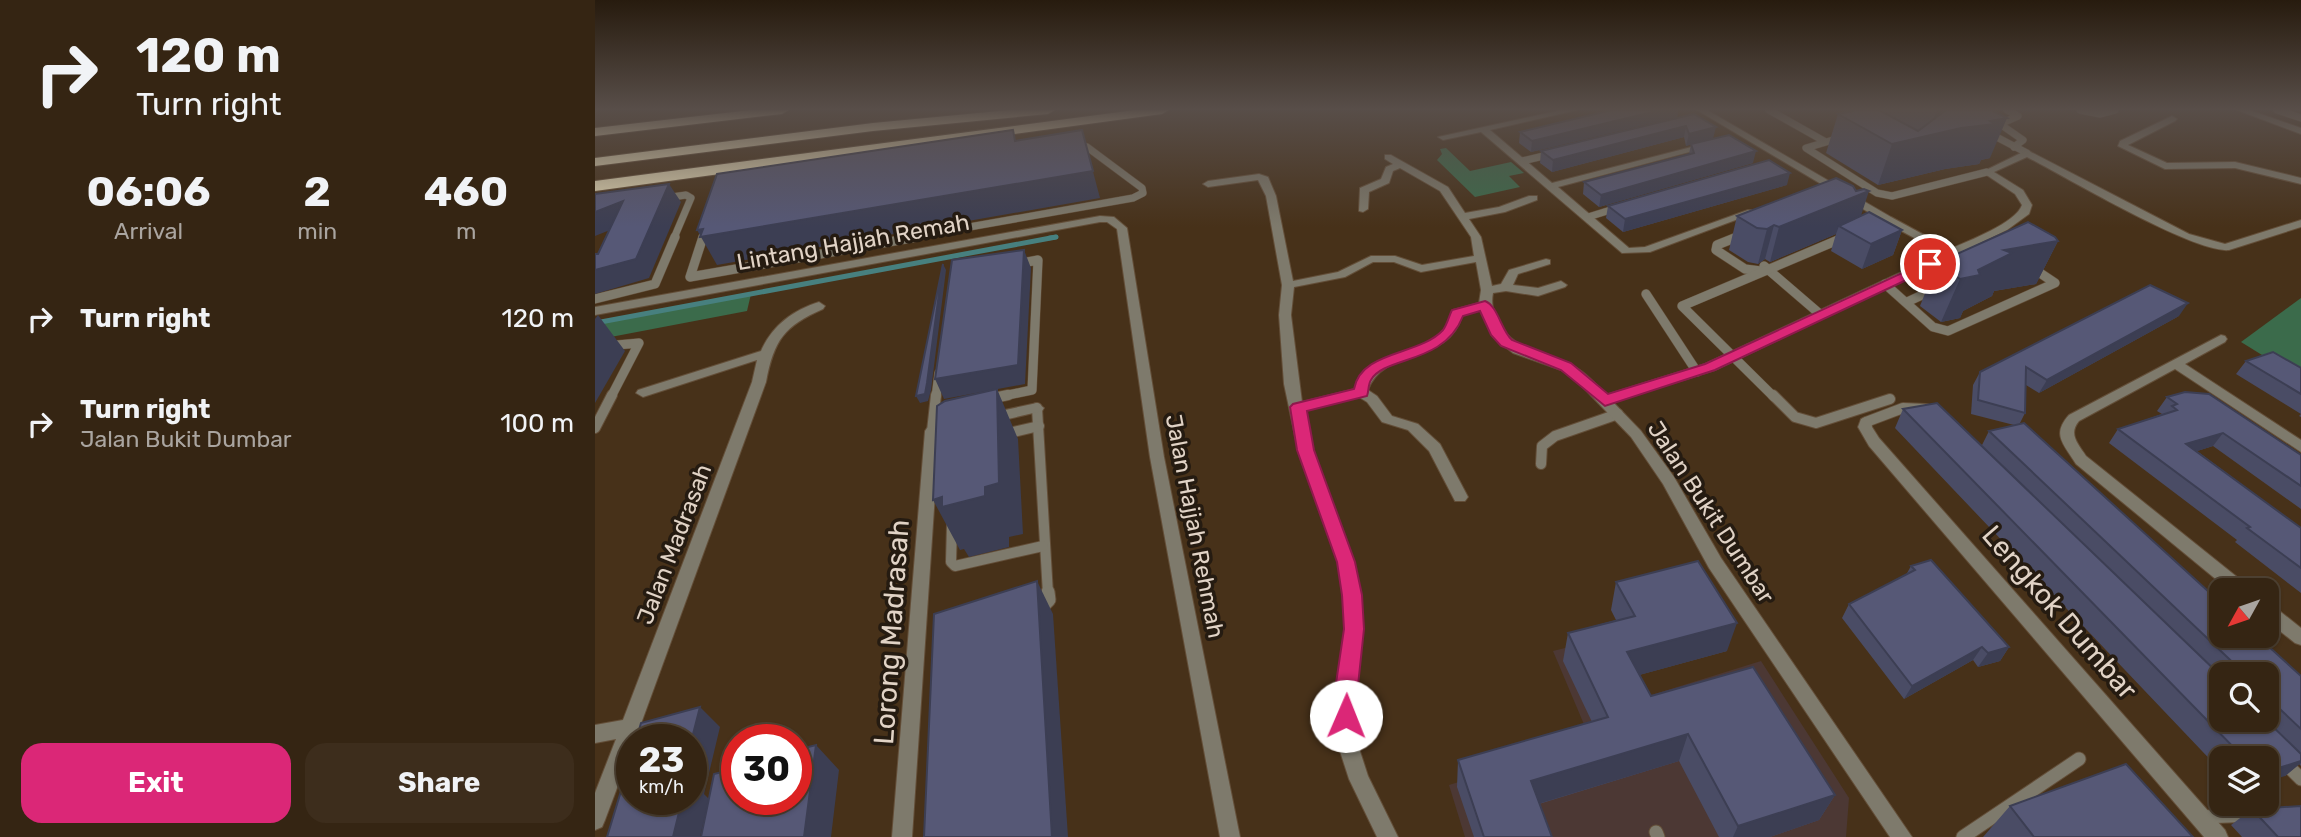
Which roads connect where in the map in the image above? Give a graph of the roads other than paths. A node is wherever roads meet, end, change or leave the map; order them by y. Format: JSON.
{"nodes":[{"id":1,"x":620,"y":149,"type":"edge"},
{"id":2,"x":698,"y":149,"type":"edge"},
{"id":3,"x":871,"y":149,"type":"edge"},
{"id":4,"x":1023,"y":149,"type":"edge"},
{"id":5,"x":1090,"y":149,"type":"edge"},
{"id":6,"x":1507,"y":149,"type":"edge"},
{"id":7,"x":1696,"y":149,"type":"edge"},
{"id":8,"x":1768,"y":149,"type":"edge"},
{"id":9,"x":1808,"y":149,"type":"edge"},
{"id":10,"x":2018,"y":149,"type":"edge"},
{"id":11,"x":2132,"y":149,"type":"edge"},
{"id":12,"x":1562,"y":151,"type":"edge"},
{"id":13,"x":595,"y":152,"type":"edge"},
{"id":14,"x":2027,"y":153,"type":"junction"},
{"id":15,"x":1388,"y":157,"type":"dead end"},
{"id":16,"x":1786,"y":160,"type":"junction"},
{"id":17,"x":1522,"y":161,"type":"junction"},
{"id":18,"x":595,"y":162,"type":"edge"},
{"id":19,"x":1401,"y":164,"type":"junction"},
{"id":20,"x":1773,"y":164,"type":"edge"},
{"id":21,"x":1987,"y":172,"type":"junction"},
{"id":22,"x":2301,"y":181,"type":"edge"},
{"id":23,"x":1208,"y":184,"type":"dead end"},
{"id":24,"x":595,"y":186,"type":"edge"},
{"id":25,"x":1551,"y":186,"type":"junction"},
{"id":26,"x":1829,"y":186,"type":"junction"},
{"id":27,"x":1817,"y":190,"type":"edge"},
{"id":28,"x":660,"y":198,"type":"edge"},
{"id":29,"x":1533,"y":198,"type":"dead end"},
{"id":30,"x":1627,"y":205,"type":"edge"},
{"id":31,"x":1765,"y":208,"type":"edge"},
{"id":32,"x":1363,"y":209,"type":"dead end"},
{"id":33,"x":1462,"y":217,"type":"junction"},
{"id":34,"x":1588,"y":217,"type":"junction"},
{"id":35,"x":1887,"y":219,"type":"junction"},
{"id":36,"x":1118,"y":223,"type":"joint"},
{"id":37,"x":2301,"y":223,"type":"edge"},
{"id":38,"x":989,"y":224,"type":"junction"},
{"id":39,"x":1875,"y":224,"type":"edge"},
{"id":40,"x":1755,"y":230,"type":"edge"},
{"id":41,"x":1851,"y":234,"type":"edge"},
{"id":42,"x":990,"y":239,"type":"junction"},
{"id":43,"x":815,"y":254,"type":"junction"},
{"id":44,"x":1952,"y":254,"type":"junction"},
{"id":45,"x":1481,"y":258,"type":"junction"},
{"id":46,"x":2018,"y":259,"type":"edge"},
{"id":47,"x":1546,"y":262,"type":"dead end"},
{"id":48,"x":1002,"y":266,"type":"edge"},
{"id":49,"x":1764,"y":269,"type":"junction"},
{"id":50,"x":813,"y":271,"type":"junction"},
{"id":51,"x":690,"y":277,"type":"junction"},
{"id":52,"x":1288,"y":285,"type":"junction"},
{"id":53,"x":1561,"y":285,"type":"dead end"},
{"id":54,"x":1885,"y":285,"type":"junction"},
{"id":55,"x":1944,"y":285,"type":"edge"},
{"id":56,"x":1506,"y":287,"type":"junction"},
{"id":57,"x":1487,"y":290,"type":"junction"},
{"id":58,"x":683,"y":294,"type":"junction"},
{"id":59,"x":1646,"y":294,"type":"dead end"},
{"id":60,"x":595,"y":299,"type":"edge"},
{"id":61,"x":1907,"y":302,"type":"junction"},
{"id":62,"x":1485,"y":305,"type":"junction"},
{"id":63,"x":819,"y":306,"type":"dead end"},
{"id":64,"x":595,"y":311,"type":"edge"},
{"id":65,"x":1821,"y":315,"type":"junction"},
{"id":66,"x":2221,"y":340,"type":"dead end"},
{"id":67,"x":595,"y":347,"type":"edge"},
{"id":68,"x":764,"y":354,"type":"junction"},
{"id":69,"x":1731,"y":357,"type":"junction"},
{"id":70,"x":2175,"y":363,"type":"junction"},
{"id":71,"x":940,"y":365,"type":"edge"},
{"id":72,"x":1697,"y":372,"type":"junction"},
{"id":73,"x":1361,"y":392,"type":"junction"},
{"id":74,"x":643,"y":393,"type":"dead end"},
{"id":75,"x":1890,"y":399,"type":"dead end"},
{"id":76,"x":1605,"y":400,"type":"junction"},
{"id":77,"x":972,"y":402,"type":"edge"},
{"id":78,"x":1298,"y":407,"type":"junction"},
{"id":79,"x":1037,"y":408,"type":"joint"},
{"id":80,"x":1618,"y":414,"type":"junction"},
{"id":81,"x":1940,"y":419,"type":"edge"},
{"id":82,"x":1866,"y":422,"type":"joint"},
{"id":83,"x":1039,"y":426,"type":"junction"},
{"id":84,"x":595,"y":428,"type":"edge"},
{"id":85,"x":932,"y":431,"type":"junction"},
{"id":86,"x":990,"y":438,"type":"edge"},
{"id":87,"x":2301,"y":447,"type":"edge"},
{"id":88,"x":1541,"y":464,"type":"dead end"},
{"id":89,"x":1460,"y":497,"type":"dead end"},
{"id":90,"x":953,"y":508,"type":"edge"},
{"id":91,"x":1043,"y":546,"type":"junction"},
{"id":92,"x":2226,"y":578,"type":"edge"},
{"id":93,"x":1022,"y":616,"type":"edge"},
{"id":94,"x":2279,"y":620,"type":"edge"},
{"id":95,"x":2301,"y":638,"type":"edge"},
{"id":96,"x":630,"y":724,"type":"edge"},
{"id":97,"x":616,"y":730,"type":"edge"},
{"id":98,"x":595,"y":734,"type":"edge"},
{"id":99,"x":2279,"y":758,"type":"edge"},
{"id":100,"x":2079,"y":759,"type":"dead end"},
{"id":101,"x":616,"y":761,"type":"edge"},
{"id":102,"x":2301,"y":779,"type":"edge"},
{"id":103,"x":2225,"y":816,"type":"edge"},
{"id":104,"x":2200,"y":817,"type":"junction"},
{"id":105,"x":595,"y":820,"type":"edge"},
{"id":106,"x":902,"y":837,"type":"edge"},
{"id":107,"x":1230,"y":837,"type":"edge"},
{"id":108,"x":1388,"y":837,"type":"edge"},
{"id":109,"x":1902,"y":837,"type":"edge"},
{"id":110,"x":1963,"y":837,"type":"edge"},
{"id":111,"x":2218,"y":837,"type":"edge"}],
"edges":[{"from":1,"to":13,"type":"highway"},
{"from":2,"to":18,"type":"highway"},
{"from":3,"to":24,"type":"highway"},
{"from":4,"to":51,"type":"lane"},
{"from":5,"to":38,"type":"lane"},
{"from":6,"to":17,"type":"street"},
{"from":7,"to":25,"type":"street"},
{"from":8,"to":16,"type":"street"},
{"from":9,"to":21,"type":"lane"},
{"from":10,"to":14,"type":"lane"},
{"from":11,"to":22,"type":"street"},
{"from":12,"to":17,"type":"lane"},
{"from":14,"to":21,"type":"street"},
{"from":14,"to":37,"type":"street"},
{"from":15,"to":19,"type":"street"},
{"from":16,"to":20,"type":"lane"},
{"from":16,"to":26,"type":"street"},
{"from":17,"to":25,"type":"street"},
{"from":19,"to":32,"type":"street"},
{"from":19,"to":33,"type":"street"},
{"from":21,"to":44,"type":"street"},
{"from":23,"to":52,"type":"street"},
{"from":25,"to":34,"type":"street"},
{"from":26,"to":27,"type":"street"},
{"from":26,"to":35,"type":"street"},
{"from":28,"to":60,"type":"lane"},
{"from":29,"to":33,"type":"street"},
{"from":30,"to":34,"type":"lane"},
{"from":31,"to":34,"type":"street"},
{"from":33,"to":45,"type":"street"},
{"from":35,"to":39,"type":"lane"},
{"from":35,"to":44,"type":"street"},
{"from":36,"to":42,"type":"street","name":"Lintang Hajjah Remah"},
{"from":36,"to":107,"type":"street","name":"Jalan Hajjah Rehmah"},
{"from":38,"to":42,"type":"lane"},
{"from":38,"to":43,"type":"lane"},
{"from":40,"to":49,"type":"lane"},
{"from":41,"to":49,"type":"lane"},
{"from":42,"to":50,"type":"street","name":"Lintang Hajjah Remah"},
{"from":43,"to":50,"type":"lane"},
{"from":43,"to":51,"type":"lane"},
{"from":44,"to":54,"type":"street"},
{"from":45,"to":52,"type":"street"},
{"from":45,"to":57,"type":"street"},
{"from":46,"to":61,"type":"lane"},
{"from":47,"to":56,"type":"street"},
{"from":48,"to":77,"type":"lane"},
{"from":49,"to":65,"type":"lane"},
{"from":49,"to":69,"type":"lane"},
{"from":50,"to":58,"type":"street","name":"Lintang Hajjah Remah"},
{"from":51,"to":58,"type":"lane"},
{"from":52,"to":78,"type":"street"},
{"from":53,"to":56,"type":"street"},
{"from":54,"to":61,"type":"lane"},
{"from":54,"to":65,"type":"street"},
{"from":55,"to":61,"type":"lane"},
{"from":56,"to":57,"type":"street"},
{"from":57,"to":62,"type":"street"},
{"from":58,"to":64,"type":"street","name":"Lintang Hajjah Remah"},
{"from":59,"to":72,"type":"lane"},
{"from":62,"to":73,"type":"street"},
{"from":62,"to":76,"type":"street","name":"Jalan Bukit Dumbar"},
{"from":63,"to":68,"type":"street","name":"Jalan Madrasah"},
{"from":65,"to":69,"type":"street"},
{"from":66,"to":70,"type":"street"},
{"from":67,"to":84,"type":"lane"},
{"from":68,"to":74,"type":"street"},
{"from":68,"to":96,"type":"street","name":"Jalan Madrasah"},
{"from":69,"to":72,"type":"street"},
{"from":69,"to":75,"type":"lane"},
{"from":70,"to":87,"type":"street"},
{"from":70,"to":92,"type":"street"},
{"from":71,"to":85,"type":"lane"},
{"from":72,"to":76,"type":"street"},
{"from":73,"to":78,"type":"street"},
{"from":73,"to":89,"type":"street"},
{"from":76,"to":80,"type":"street","name":"Jalan Bukit Dumbar"},
{"from":78,"to":108,"type":"street"},
{"from":79,"to":83,"type":"lane"},
{"from":79,"to":85,"type":"street"},
{"from":80,"to":88,"type":"lane"},
{"from":80,"to":109,"type":"street","name":"Jalan Bukit Dumbar"},
{"from":81,"to":82,"type":"lane"},
{"from":82,"to":104,"type":"street","name":"Lengkok Dumbar"},
{"from":83,"to":86,"type":"lane"},
{"from":83,"to":91,"type":"lane"},
{"from":85,"to":106,"type":"street","name":"Lorong Madrasah"},
{"from":90,"to":91,"type":"lane"},
{"from":91,"to":93,"type":"lane"},
{"from":94,"to":95,"type":"street"},
{"from":97,"to":98,"type":"street"},
{"from":99,"to":102,"type":"lane"},
{"from":100,"to":110,"type":"lane"},
{"from":101,"to":105,"type":"street","name":"Jalan Madrasah"},
{"from":103,"to":104,"type":"lane"},
{"from":104,"to":111,"type":"street","name":"Lengkok Dumbar"}]}
